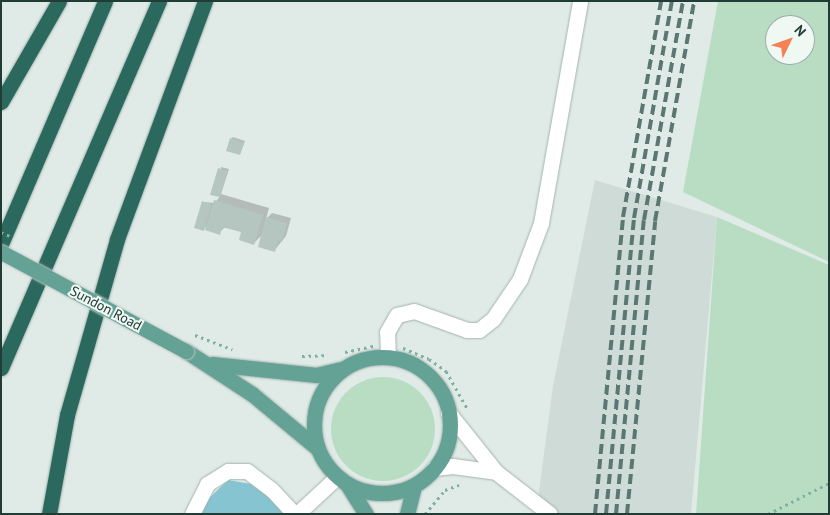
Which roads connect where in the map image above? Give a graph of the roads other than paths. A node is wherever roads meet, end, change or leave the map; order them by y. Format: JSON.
{"nodes":[{"id":1,"x":59,"y":1,"type":"edge"},
{"id":2,"x":105,"y":1,"type":"edge"},
{"id":3,"x":159,"y":1,"type":"edge"},
{"id":4,"x":205,"y":1,"type":"edge"},
{"id":5,"x":580,"y":1,"type":"edge"},
{"id":6,"x":1,"y":102,"type":"edge"},
{"id":7,"x":1,"y":244,"type":"edge"},
{"id":8,"x":1,"y":252,"type":"edge"},
{"id":9,"x":388,"y":350,"type":"junction"},
{"id":10,"x":210,"y":364,"type":"junction"},
{"id":11,"x":1,"y":368,"type":"edge"},
{"id":12,"x":344,"y":368,"type":"junction"},
{"id":13,"x":448,"y":412,"type":"junction"},
{"id":14,"x":317,"y":448,"type":"junction"},
{"id":15,"x":434,"y":468,"type":"junction"},
{"id":16,"x":496,"y":472,"type":"junction"},
{"id":17,"x":342,"y":481,"type":"junction"},
{"id":18,"x":414,"y":486,"type":"junction"},
{"id":19,"x":49,"y":514,"type":"edge"},
{"id":20,"x":192,"y":514,"type":"edge"},
{"id":21,"x":296,"y":514,"type":"edge"},
{"id":22,"x":366,"y":514,"type":"edge"},
{"id":23,"x":407,"y":514,"type":"edge"},
{"id":24,"x":550,"y":514,"type":"edge"}],
"edges":[{"from":1,"to":6,"type":"highway"},
{"from":2,"to":7,"type":"highway"},
{"from":3,"to":11,"type":"highway"},
{"from":4,"to":19,"type":"highway"},
{"from":5,"to":9,"type":"street"},
{"from":8,"to":10,"type":"main road","name":"Sundon Road","bridge":true},
{"from":9,"to":12,"type":"main road"},
{"from":9,"to":13,"type":"main road"},
{"from":10,"to":12,"type":"main road","name":"Sundon Road"},
{"from":10,"to":14,"type":"main road","name":"Sundon Road"},
{"from":12,"to":14,"type":"main road"},
{"from":13,"to":15,"type":"main road"},
{"from":13,"to":16,"type":"street"},
{"from":14,"to":17,"type":"main road"},
{"from":15,"to":16,"type":"street"},
{"from":15,"to":18,"type":"main road"},
{"from":16,"to":24,"type":"street"},
{"from":17,"to":18,"type":"main road"},
{"from":17,"to":21,"type":"street"},
{"from":17,"to":22,"type":"main road"},
{"from":18,"to":23,"type":"main road"},
{"from":20,"to":21,"type":"street"}]}
